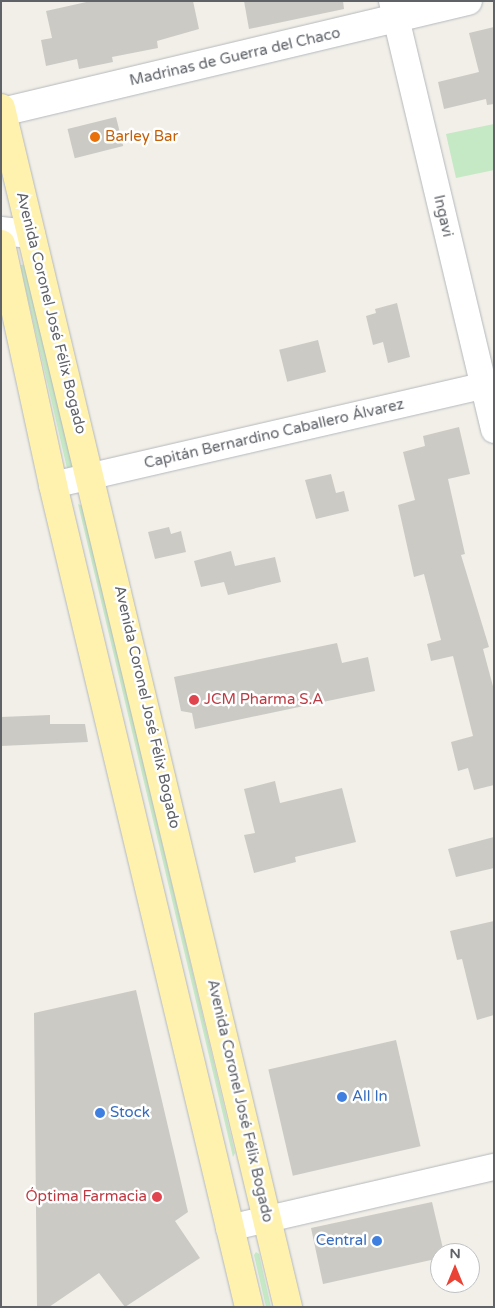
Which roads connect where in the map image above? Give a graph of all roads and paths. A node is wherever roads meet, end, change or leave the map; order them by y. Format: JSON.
{"nodes":[{"id":1,"x":468,"y":1,"type":"edge"},
{"id":2,"x":394,"y":10,"type":"edge"},
{"id":3,"x":2,"y":110,"type":"edge"},
{"id":4,"x":1,"y":231,"type":"edge"},
{"id":5,"x":31,"y":234,"type":"junction"},
{"id":6,"x":1,"y":244,"type":"edge"},
{"id":7,"x":488,"y":384,"type":"edge"},
{"id":8,"x":494,"y":430,"type":"edge"},
{"id":9,"x":92,"y":476,"type":"junction"},
{"id":10,"x":53,"y":485,"type":"junction"},
{"id":11,"x":494,"y":1168,"type":"edge"},
{"id":12,"x":268,"y":1218,"type":"junction"},
{"id":13,"x":229,"y":1228,"type":"junction"},
{"id":14,"x":249,"y":1307,"type":"edge"},
{"id":15,"x":288,"y":1307,"type":"edge"}],
"edges":[{"from":1,"to":2,"type":"street","name":"Madrinas de Guerra del Chaco"},
{"from":2,"to":3,"type":"street","name":"Madrinas de Guerra del Chaco"},
{"from":2,"to":7,"type":"street","name":"Ingavi"},
{"from":3,"to":5,"type":"main road","name":"Avenida Coronel José Félix Bogado"},
{"from":4,"to":5,"type":"street"},
{"from":5,"to":9,"type":"main road","name":"Avenida Coronel José Félix Bogado"},
{"from":6,"to":10,"type":"main road","name":"Avenida Coronel José Félix Bogado"},
{"from":7,"to":8,"type":"street","name":"Ingavi"},
{"from":7,"to":9,"type":"street","name":"Capitán Bernardino Caballero Álvarez"},
{"from":9,"to":10,"type":"street","name":"Capitán Bernardino Caballero Álvarez"},
{"from":9,"to":12,"type":"main road","name":"Avenida Coronel José Félix Bogado"},
{"from":10,"to":13,"type":"main road","name":"Avenida Coronel José Félix Bogado"},
{"from":11,"to":12,"type":"street"},
{"from":12,"to":13,"type":"street"},
{"from":12,"to":15,"type":"main road","name":"Avenida Coronel José Félix Bogado"},
{"from":13,"to":14,"type":"main road","name":"Avenida Coronel José Félix Bogado"}]}
